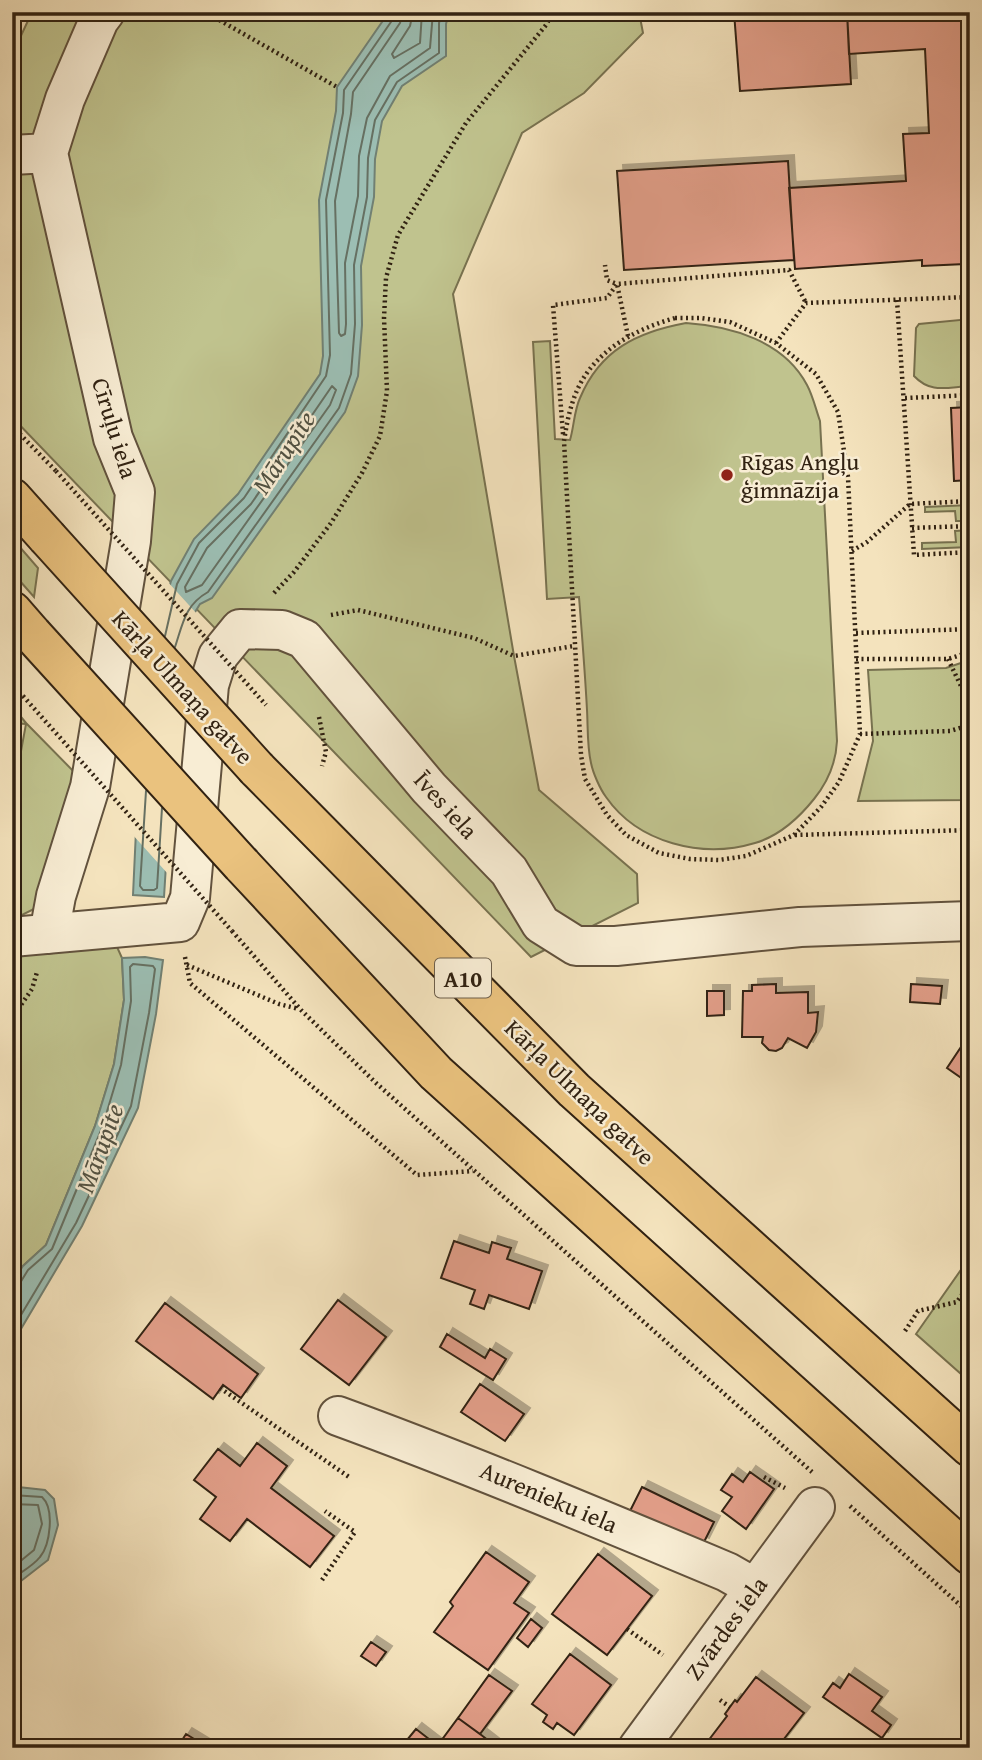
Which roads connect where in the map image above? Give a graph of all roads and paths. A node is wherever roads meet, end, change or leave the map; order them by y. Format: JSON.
{"nodes":[{"id":1,"x":105,"y":12,"type":"edge"},
{"id":2,"x":205,"y":12,"type":"edge"},
{"id":3,"x":554,"y":12,"type":"edge"},
{"id":4,"x":337,"y":87,"type":"dead end"},
{"id":5,"x":30,"y":154,"type":"edge"},
{"id":6,"x":605,"y":265,"type":"dead end"},
{"id":7,"x":617,"y":284,"type":"junction"},
{"id":8,"x":970,"y":297,"type":"edge"},
{"id":9,"x":897,"y":300,"type":"junction"},
{"id":10,"x":806,"y":303,"type":"junction"},
{"id":11,"x":628,"y":336,"type":"junction"},
{"id":12,"x":776,"y":343,"type":"junction"},
{"id":13,"x":970,"y":395,"type":"edge"},
{"id":14,"x":905,"y":398,"type":"junction"},
{"id":15,"x":12,"y":426,"type":"edge"},
{"id":16,"x":564,"y":441,"type":"junction"},
{"id":17,"x":12,"y":498,"type":"edge"},
{"id":18,"x":970,"y":502,"type":"edge"},
{"id":19,"x":910,"y":504,"type":"junction"},
{"id":20,"x":970,"y":526,"type":"edge"},
{"id":21,"x":912,"y":528,"type":"junction"},
{"id":22,"x":852,"y":551,"type":"junction"},
{"id":23,"x":970,"y":552,"type":"edge"},
{"id":24,"x":22,"y":622,"type":"edge"},
{"id":25,"x":240,"y":629,"type":"junction"},
{"id":26,"x":970,"y":629,"type":"edge"},
{"id":27,"x":856,"y":633,"type":"junction"},
{"id":28,"x":304,"y":639,"type":"junction"},
{"id":29,"x":574,"y":646,"type":"junction"},
{"id":30,"x":970,"y":652,"type":"edge"},
{"id":31,"x":856,"y":659,"type":"junction"},
{"id":32,"x":948,"y":659,"type":"junction"},
{"id":33,"x":12,"y":683,"type":"edge"},
{"id":34,"x":266,"y":705,"type":"dead end"},
{"id":35,"x":970,"y":705,"type":"edge"},
{"id":36,"x":970,"y":725,"type":"edge"},
{"id":37,"x":860,"y":734,"type":"junction"},
{"id":38,"x":326,"y":752,"type":"dead end"},
{"id":39,"x":322,"y":766,"type":"dead end"},
{"id":40,"x":970,"y":830,"type":"edge"},
{"id":41,"x":794,"y":835,"type":"junction"},
{"id":42,"x":970,"y":921,"type":"edge"},
{"id":43,"x":180,"y":922,"type":"junction"},
{"id":44,"x":30,"y":936,"type":"edge"},
{"id":45,"x":186,"y":965,"type":"junction"},
{"id":46,"x":301,"y":1010,"type":"junction"},
{"id":47,"x":12,"y":1018,"type":"edge"},
{"id":48,"x":474,"y":1171,"type":"junction"},
{"id":49,"x":964,"y":1240,"type":"dead end"},
{"id":50,"x":970,"y":1244,"type":"edge"},
{"id":51,"x":970,"y":1283,"type":"edge"},
{"id":52,"x":905,"y":1331,"type":"dead end"},
{"id":53,"x":220,"y":1388,"type":"dead end"},
{"id":54,"x":338,"y":1416,"type":"dead end"},
{"id":55,"x":970,"y":1447,"type":"edge"},
{"id":56,"x":349,"y":1477,"type":"dead end"},
{"id":57,"x":828,"y":1497,"type":"junction"},
{"id":58,"x":325,"y":1511,"type":"dead end"},
{"id":59,"x":970,"y":1555,"type":"edge"},
{"id":60,"x":322,"y":1580,"type":"dead end"},
{"id":61,"x":755,"y":1588,"type":"junction"},
{"id":62,"x":970,"y":1614,"type":"edge"},
{"id":63,"x":638,"y":1748,"type":"edge"}],
"edges":[{"from":1,"to":5,"type":"street","name":"Cīruļu iela"},
{"from":2,"to":4,"type":"path"},
{"from":3,"to":25,"type":"path"},
{"from":5,"to":44,"type":"street","name":"Cīruļu iela"},
{"from":6,"to":7,"type":"path"},
{"from":7,"to":10,"type":"path"},
{"from":7,"to":11,"type":"path"},
{"from":7,"to":16,"type":"path"},
{"from":8,"to":9,"type":"path"},
{"from":9,"to":10,"type":"path"},
{"from":9,"to":14,"type":"path"},
{"from":10,"to":12,"type":"path"},
{"from":11,"to":12,"type":"path"},
{"from":11,"to":16,"type":"path"},
{"from":12,"to":22,"type":"path"},
{"from":13,"to":14,"type":"path"},
{"from":14,"to":19,"type":"path"},
{"from":15,"to":34,"type":"path","bridge":true},
{"from":16,"to":29,"type":"path"},
{"from":17,"to":55,"type":"highway","name":"Kārļa Ulmaņa gatve","number":"A10","bridge":true},
{"from":18,"to":19,"type":"path"},
{"from":19,"to":21,"type":"path"},
{"from":19,"to":22,"type":"path"},
{"from":20,"to":21,"type":"path"},
{"from":21,"to":23,"type":"path"},
{"from":22,"to":27,"type":"path"},
{"from":24,"to":59,"type":"highway","bridge":true},
{"from":25,"to":28,"type":"street"},
{"from":25,"to":43,"type":"street"},
{"from":26,"to":27,"type":"path"},
{"from":27,"to":31,"type":"path"},
{"from":28,"to":29,"type":"path"},
{"from":28,"to":42,"type":"street","name":"Īves iela"},
{"from":29,"to":41,"type":"path"},
{"from":30,"to":32,"type":"path"},
{"from":31,"to":32,"type":"path"},
{"from":31,"to":37,"type":"path"},
{"from":32,"to":35,"type":"path"},
{"from":33,"to":46,"type":"path","bridge":true},
{"from":36,"to":37,"type":"path"},
{"from":37,"to":41,"type":"path"},
{"from":38,"to":39,"type":"path"},
{"from":40,"to":41,"type":"path"},
{"from":43,"to":44,"type":"street"},
{"from":43,"to":45,"type":"path"},
{"from":44,"to":47,"type":"path"},
{"from":45,"to":46,"type":"path"},
{"from":45,"to":48,"type":"path"},
{"from":46,"to":48,"type":"path"},
{"from":48,"to":57,"type":"path"},
{"from":49,"to":50,"type":"path"},
{"from":51,"to":52,"type":"path"},
{"from":53,"to":56,"type":"path"},
{"from":54,"to":61,"type":"street","name":"Aurenieku iela"},
{"from":57,"to":61,"type":"street","name":"Zvārdes iela"},
{"from":57,"to":62,"type":"path"},
{"from":58,"to":60,"type":"path"},
{"from":61,"to":63,"type":"street","name":"Zvārdes iela"}]}
